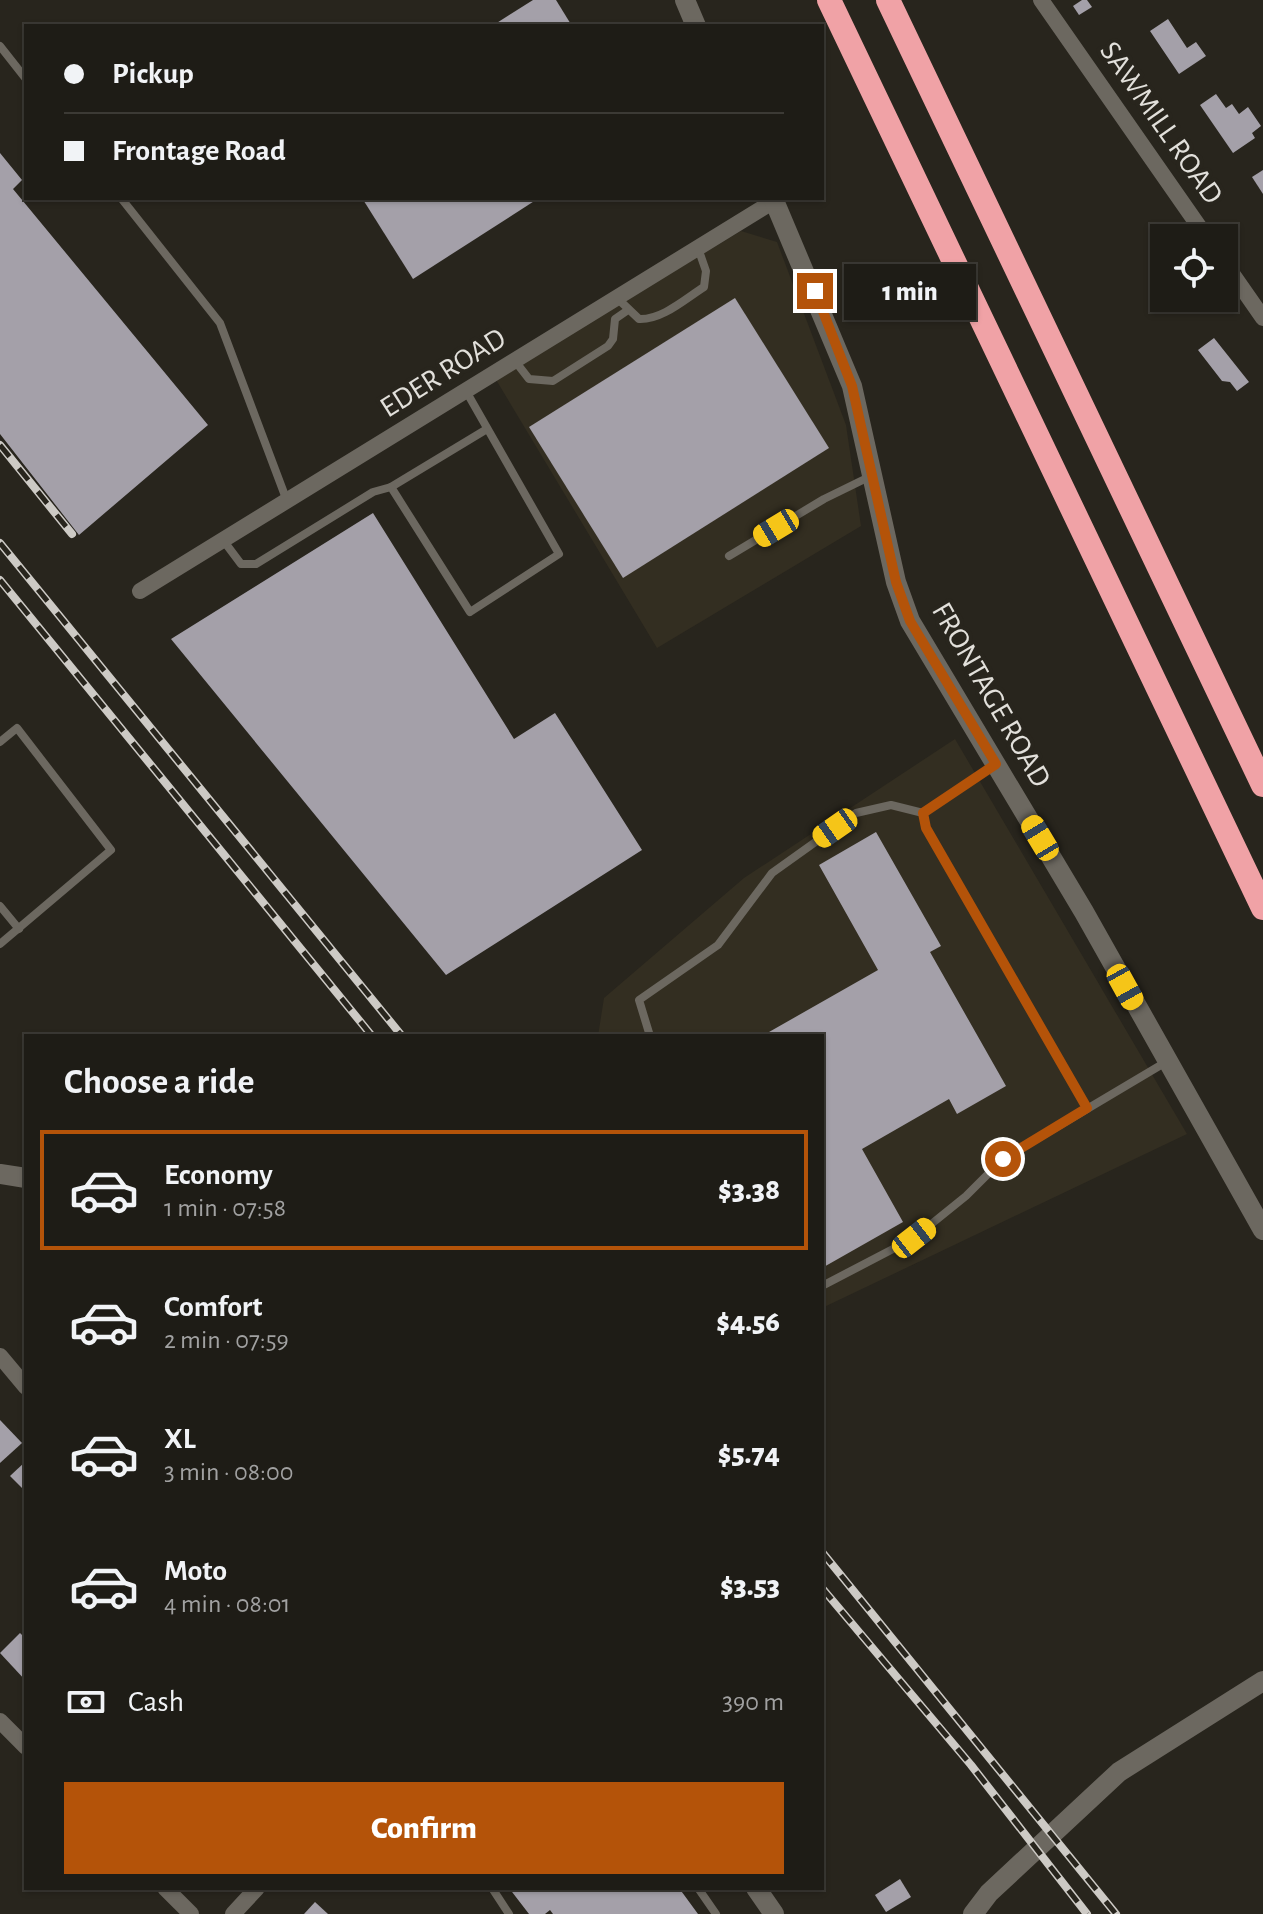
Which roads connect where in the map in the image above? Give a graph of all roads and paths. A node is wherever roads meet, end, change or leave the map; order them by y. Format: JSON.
{"nodes":[{"id":1,"x":685,"y":0,"type":"edge"},
{"id":2,"x":829,"y":0,"type":"edge"},
{"id":3,"x":888,"y":0,"type":"edge"},
{"id":4,"x":1041,"y":0,"type":"edge"},
{"id":5,"x":695,"y":24,"type":"edge"},
{"id":6,"x":0,"y":46,"type":"edge"},
{"id":7,"x":24,"y":76,"type":"edge"},
{"id":8,"x":123,"y":200,"type":"edge"},
{"id":9,"x":774,"y":200,"type":"edge"},
{"id":10,"x":1197,"y":224,"type":"edge"},
{"id":11,"x":698,"y":248,"type":"junction"},
{"id":12,"x":1238,"y":282,"type":"edge"},
{"id":13,"x":622,"y":304,"type":"junction"},
{"id":14,"x":1263,"y":318,"type":"edge"},
{"id":15,"x":515,"y":361,"type":"junction"},
{"id":16,"x":466,"y":391,"type":"junction"},
{"id":17,"x":487,"y":429,"type":"junction"},
{"id":18,"x":872,"y":476,"type":"junction"},
{"id":19,"x":391,"y":487,"type":"junction"},
{"id":20,"x":287,"y":501,"type":"junction"},
{"id":21,"x":223,"y":540,"type":"junction"},
{"id":22,"x":729,"y":556,"type":"dead end"},
{"id":23,"x":140,"y":591,"type":"dead end"},
{"id":24,"x":0,"y":742,"type":"edge"},
{"id":25,"x":996,"y":764,"type":"junction"},
{"id":26,"x":1263,"y":785,"type":"edge"},
{"id":27,"x":923,"y":813,"type":"junction"},
{"id":28,"x":0,"y":906,"type":"edge"},
{"id":29,"x":1263,"y":908,"type":"edge"},
{"id":30,"x":19,"y":929,"type":"junction"},
{"id":31,"x":0,"y":944,"type":"edge"},
{"id":32,"x":649,"y":1034,"type":"edge"},
{"id":33,"x":1166,"y":1062,"type":"junction"},
{"id":34,"x":1087,"y":1108,"type":"junction"},
{"id":35,"x":0,"y":1174,"type":"edge"},
{"id":36,"x":24,"y":1178,"type":"edge"},
{"id":37,"x":1263,"y":1230,"type":"edge"},
{"id":38,"x":824,"y":1285,"type":"edge"},
{"id":39,"x":0,"y":1356,"type":"edge"},
{"id":40,"x":24,"y":1385,"type":"edge"},
{"id":41,"x":1263,"y":1681,"type":"edge"},
{"id":42,"x":0,"y":1721,"type":"edge"},
{"id":43,"x":24,"y":1745,"type":"edge"},
{"id":44,"x":167,"y":1890,"type":"edge"},
{"id":45,"x":255,"y":1890,"type":"edge"},
{"id":46,"x":493,"y":1890,"type":"edge"},
{"id":47,"x":699,"y":1890,"type":"edge"},
{"id":48,"x":757,"y":1890,"type":"edge"},
{"id":49,"x":191,"y":1914,"type":"edge"},
{"id":50,"x":233,"y":1914,"type":"edge"},
{"id":51,"x":509,"y":1914,"type":"edge"},
{"id":52,"x":716,"y":1914,"type":"edge"},
{"id":53,"x":774,"y":1914,"type":"edge"},
{"id":54,"x":973,"y":1914,"type":"edge"}],
"edges":[{"from":1,"to":5,"type":"street"},
{"from":2,"to":29,"type":"highway"},
{"from":3,"to":26,"type":"highway"},
{"from":4,"to":10,"type":"street","name":"SAWMILL ROAD"},
{"from":6,"to":7,"type":"lane"},
{"from":8,"to":20,"type":"lane"},
{"from":9,"to":11,"type":"street","name":"EDER ROAD"},
{"from":9,"to":18,"type":"street","name":"FRONTAGE ROAD"},
{"from":11,"to":13,"type":"street","name":"EDER ROAD"},
{"from":11,"to":13,"type":"lane"},
{"from":12,"to":14,"type":"street"},
{"from":13,"to":15,"type":"street","name":"EDER ROAD"},
{"from":13,"to":15,"type":"lane"},
{"from":15,"to":16,"type":"street","name":"EDER ROAD"},
{"from":16,"to":17,"type":"lane"},
{"from":16,"to":20,"type":"street","name":"EDER ROAD"},
{"from":17,"to":19,"type":"lane"},
{"from":17,"to":19,"type":"lane"},
{"from":18,"to":22,"type":"lane"},
{"from":18,"to":25,"type":"street","name":"FRONTAGE ROAD"},
{"from":19,"to":21,"type":"lane"},
{"from":20,"to":21,"type":"street","name":"EDER ROAD"},
{"from":21,"to":23,"type":"street","name":"EDER ROAD"},
{"from":24,"to":30,"type":"lane"},
{"from":25,"to":27,"type":"lane"},
{"from":25,"to":33,"type":"street","name":"FRONTAGE ROAD"},
{"from":27,"to":32,"type":"lane"},
{"from":27,"to":34,"type":"lane"},
{"from":28,"to":30,"type":"lane"},
{"from":30,"to":31,"type":"lane"},
{"from":33,"to":34,"type":"lane"},
{"from":33,"to":37,"type":"street","name":"FRONTAGE ROAD"},
{"from":34,"to":38,"type":"lane"},
{"from":35,"to":36,"type":"street"},
{"from":39,"to":40,"type":"street"},
{"from":41,"to":54,"type":"street"},
{"from":42,"to":43,"type":"street"},
{"from":44,"to":49,"type":"street"},
{"from":45,"to":50,"type":"street"},
{"from":46,"to":51,"type":"lane"},
{"from":47,"to":52,"type":"lane"},
{"from":48,"to":53,"type":"street"}]}
